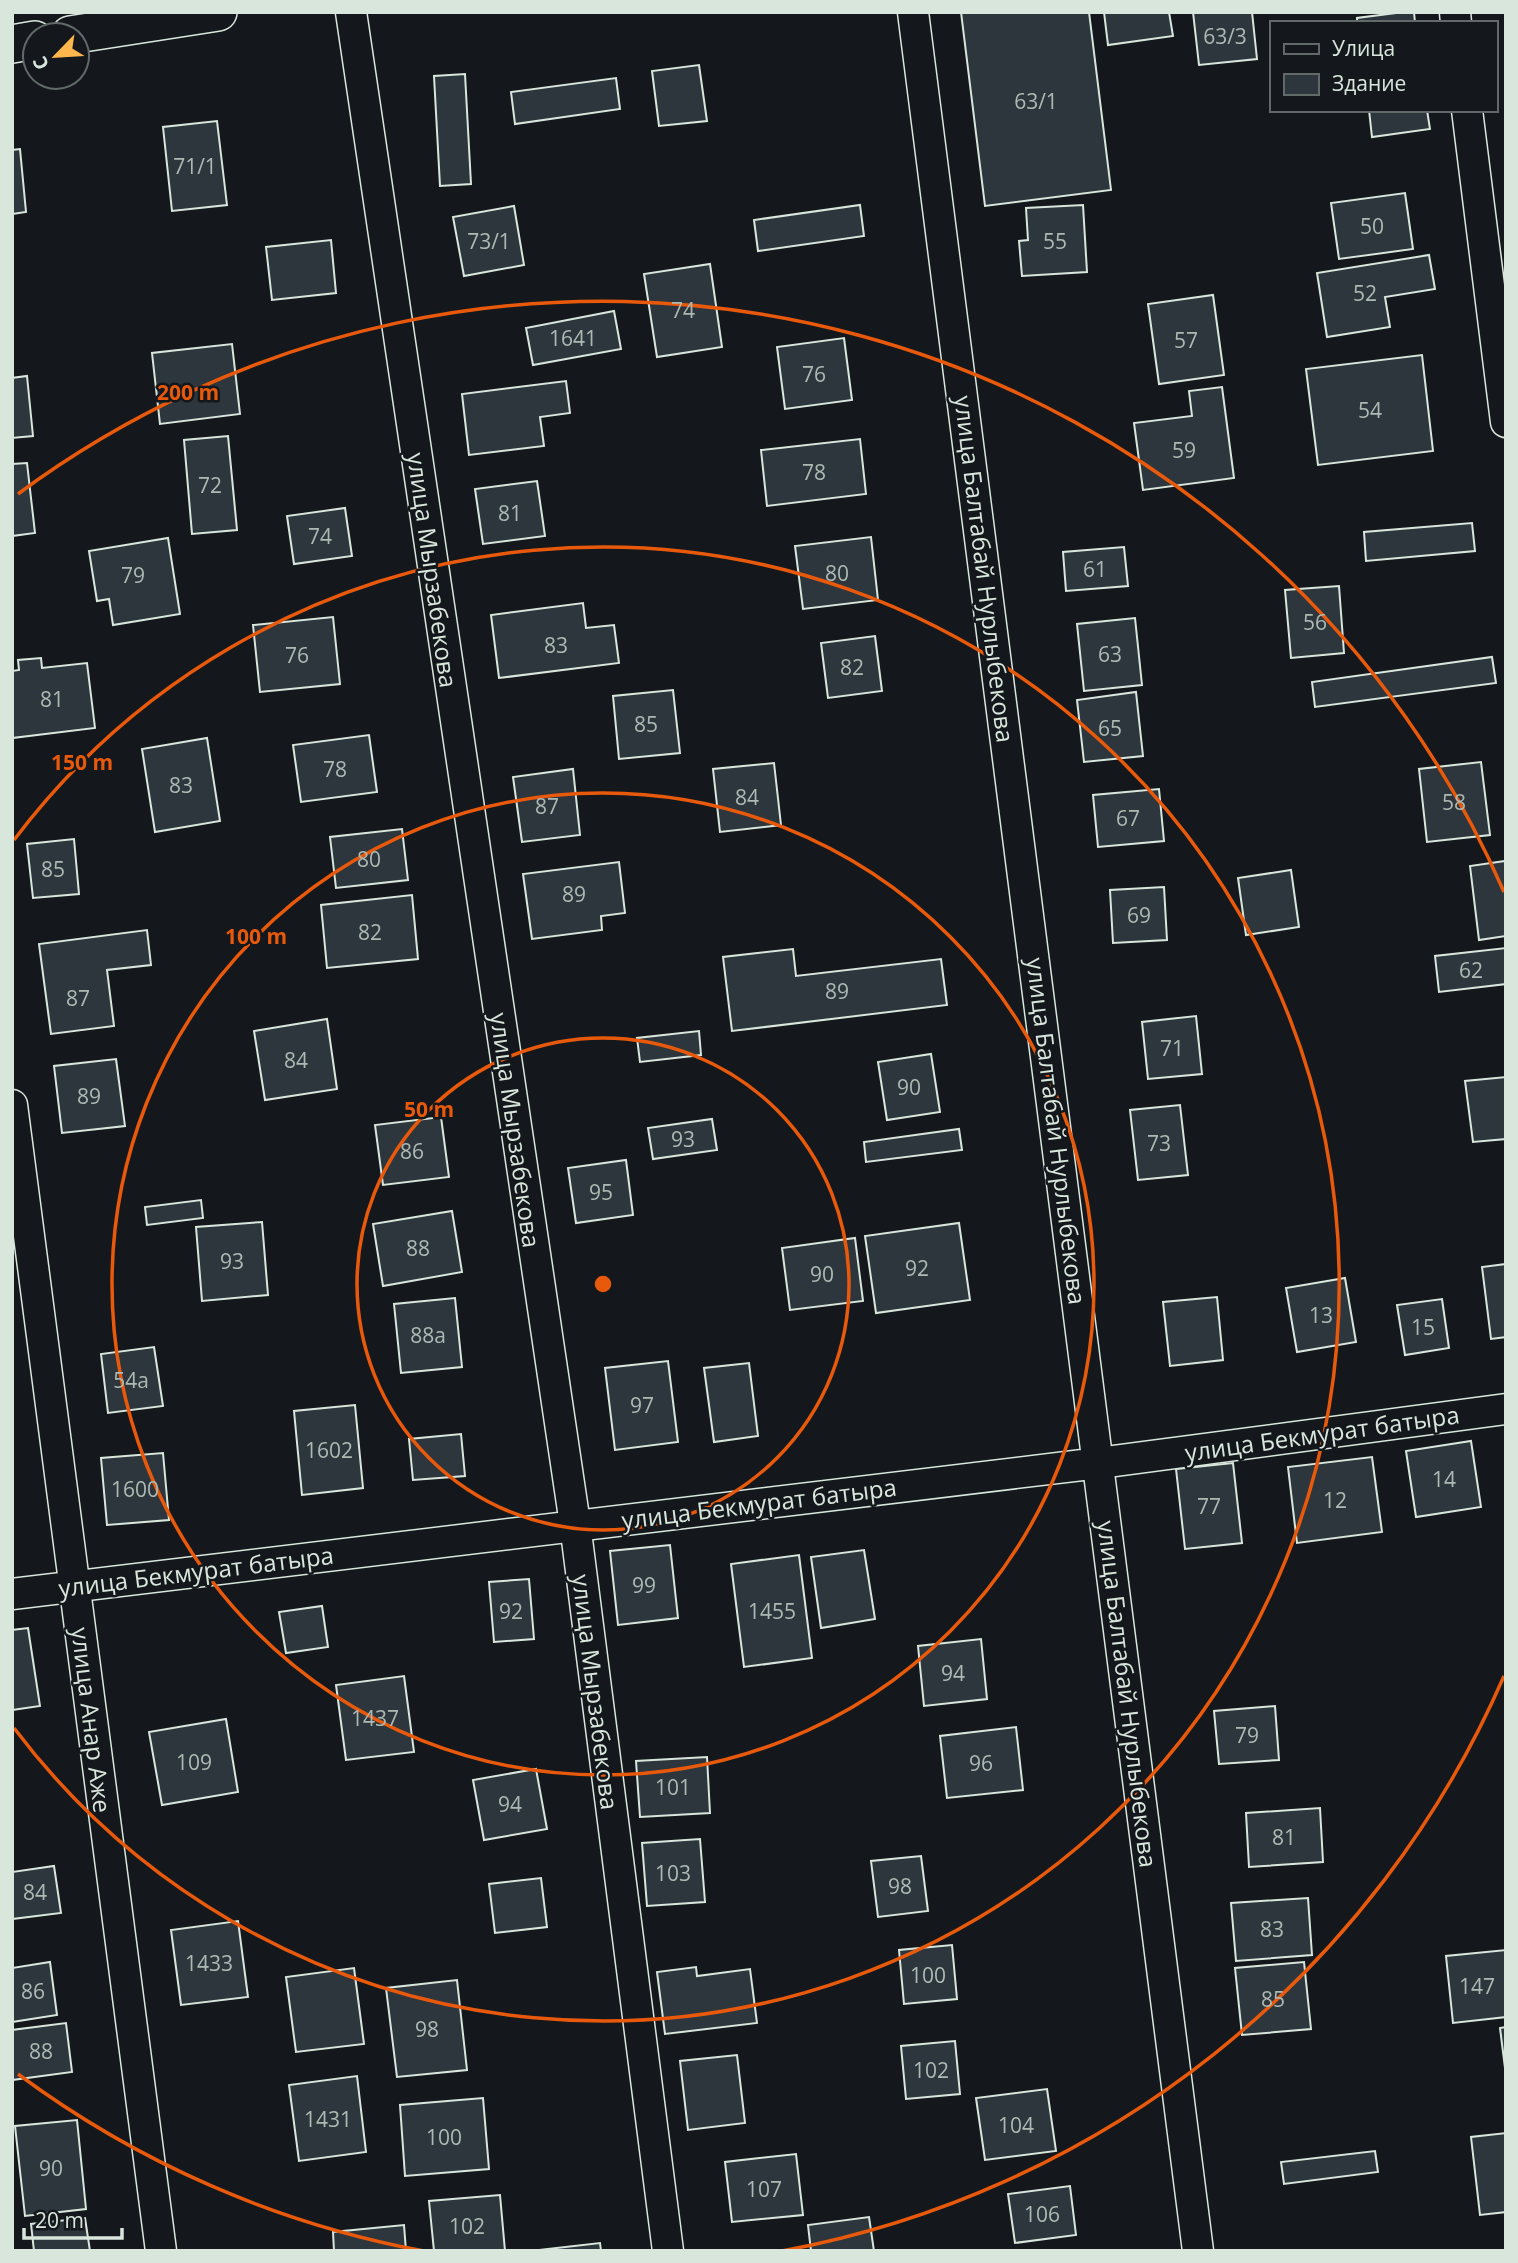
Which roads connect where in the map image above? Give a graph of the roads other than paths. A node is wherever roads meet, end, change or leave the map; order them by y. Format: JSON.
{"nodes":[{"id":1,"x":218,"y":12,"type":"edge"},
{"id":2,"x":351,"y":12,"type":"edge"},
{"id":3,"x":914,"y":12,"type":"edge"},
{"id":4,"x":91,"y":32,"type":"edge"},
{"id":5,"x":1467,"y":112,"type":"edge"},
{"id":6,"x":1506,"y":422,"type":"edge"},
{"id":7,"x":12,"y":1105,"type":"edge"},
{"id":8,"x":1506,"y":1409,"type":"edge"},
{"id":9,"x":1099,"y":1463,"type":"junction"},
{"id":10,"x":575,"y":1524,"type":"junction"},
{"id":11,"x":75,"y":1585,"type":"junction"},
{"id":12,"x":12,"y":1594,"type":"edge"},
{"id":13,"x":161,"y":2251,"type":"edge"},
{"id":14,"x":668,"y":2251,"type":"edge"},
{"id":15,"x":1198,"y":2251,"type":"edge"}],
"edges":[{"from":1,"to":4,"type":"street"},
{"from":2,"to":10,"type":"street","name":"улица Мырзабекова"},
{"from":3,"to":9,"type":"street","name":"улица Балтабай Нурлыбекова"},
{"from":5,"to":6,"type":"street"},
{"from":7,"to":11,"type":"street","name":"улица Анар Аже"},
{"from":8,"to":9,"type":"street","name":"улица Бекмурат батыра"},
{"from":9,"to":10,"type":"street","name":"улица Бекмурат батыра"},
{"from":9,"to":15,"type":"street","name":"улица Балтабай Нурлыбекова"},
{"from":10,"to":11,"type":"street","name":"улица Бекмурат батыра"},
{"from":10,"to":14,"type":"street","name":"улица Мырзабекова"},
{"from":11,"to":12,"type":"street","name":"улица Бекмурат батыра"},
{"from":11,"to":13,"type":"street","name":"улица Анар Аже"}]}
